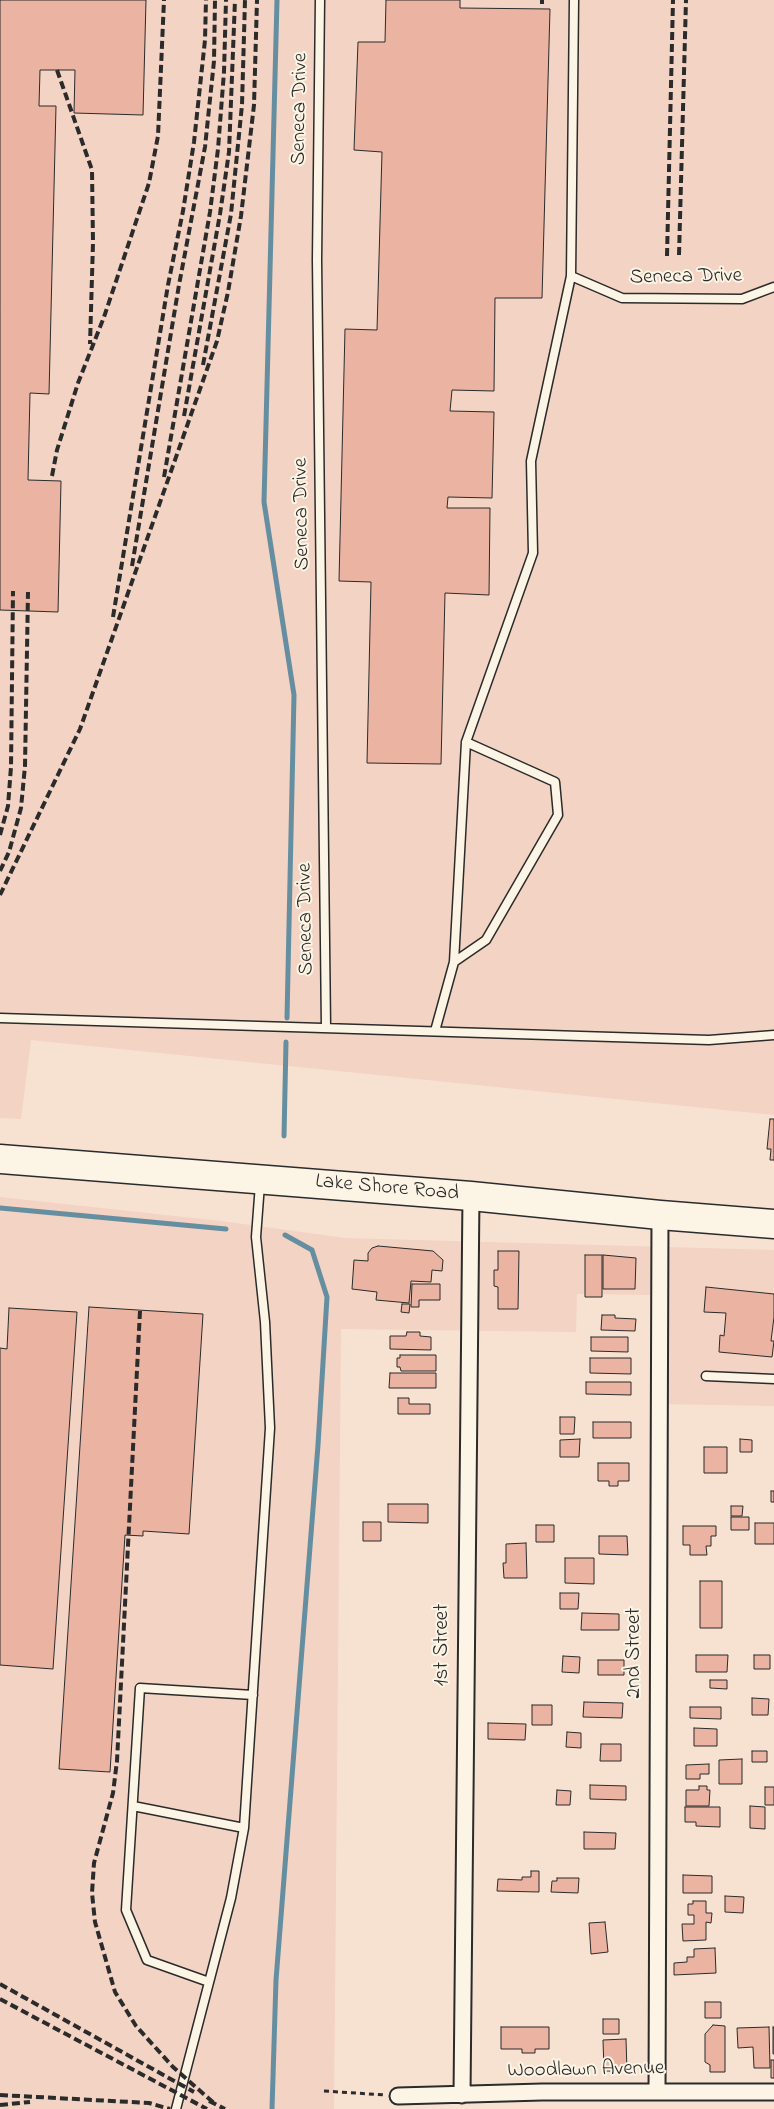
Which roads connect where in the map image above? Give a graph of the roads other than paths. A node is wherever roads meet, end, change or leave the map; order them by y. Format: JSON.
{"nodes":[{"id":1,"x":320,"y":0,"type":"edge"},
{"id":2,"x":574,"y":0,"type":"edge"},
{"id":3,"x":570,"y":276,"type":"junction"},
{"id":4,"x":774,"y":287,"type":"edge"},
{"id":5,"x":466,"y":742,"type":"junction"},
{"id":6,"x":454,"y":962,"type":"junction"},
{"id":7,"x":0,"y":1018,"type":"edge"},
{"id":8,"x":326,"y":1028,"type":"junction"},
{"id":9,"x":435,"y":1031,"type":"junction"},
{"id":10,"x":774,"y":1035,"type":"edge"},
{"id":11,"x":0,"y":1159,"type":"edge"},
{"id":12,"x":260,"y":1180,"type":"junction"},
{"id":13,"x":471,"y":1196,"type":"junction"},
{"id":14,"x":660,"y":1215,"type":"junction"},
{"id":15,"x":774,"y":1224,"type":"edge"},
{"id":16,"x":706,"y":1376,"type":"dead end"},
{"id":17,"x":774,"y":1379,"type":"edge"},
{"id":18,"x":253,"y":1695,"type":"junction"},
{"id":19,"x":133,"y":1806,"type":"junction"},
{"id":20,"x":244,"y":1828,"type":"junction"},
{"id":21,"x":209,"y":1982,"type":"junction"},
{"id":22,"x":657,"y":2092,"type":"junction"},
{"id":23,"x":774,"y":2092,"type":"edge"},
{"id":24,"x":462,"y":2095,"type":"junction"},
{"id":25,"x":398,"y":2096,"type":"road end"},
{"id":26,"x":176,"y":2109,"type":"edge"}],
"edges":[{"from":1,"to":8,"type":"lane","name":"Seneca Drive"},
{"from":2,"to":3,"type":"lane"},
{"from":3,"to":4,"type":"lane","name":"Seneca Drive"},
{"from":3,"to":5,"type":"lane"},
{"from":5,"to":6,"type":"lane"},
{"from":5,"to":6,"type":"lane"},
{"from":6,"to":9,"type":"lane"},
{"from":7,"to":8,"type":"lane"},
{"from":8,"to":9,"type":"lane"},
{"from":9,"to":10,"type":"lane"},
{"from":11,"to":12,"type":"highway","name":"Lake Shore Road"},
{"from":12,"to":13,"type":"highway","name":"Lake Shore Road"},
{"from":12,"to":18,"type":"lane"},
{"from":13,"to":14,"type":"highway","name":"Lake Shore Road"},
{"from":13,"to":24,"type":"street","name":"1st Street"},
{"from":14,"to":15,"type":"highway","name":"Lake Shore Road"},
{"from":14,"to":22,"type":"street","name":"2nd Street"},
{"from":16,"to":17,"type":"lane"},
{"from":18,"to":19,"type":"lane"},
{"from":18,"to":20,"type":"lane"},
{"from":19,"to":20,"type":"lane"},
{"from":19,"to":21,"type":"lane"},
{"from":20,"to":21,"type":"lane"},
{"from":21,"to":26,"type":"lane"},
{"from":22,"to":23,"type":"street","name":"Woodlawn Avenue"},
{"from":22,"to":24,"type":"street","name":"Woodlawn Avenue"},
{"from":24,"to":25,"type":"street","name":"Woodlawn Avenue"}]}
